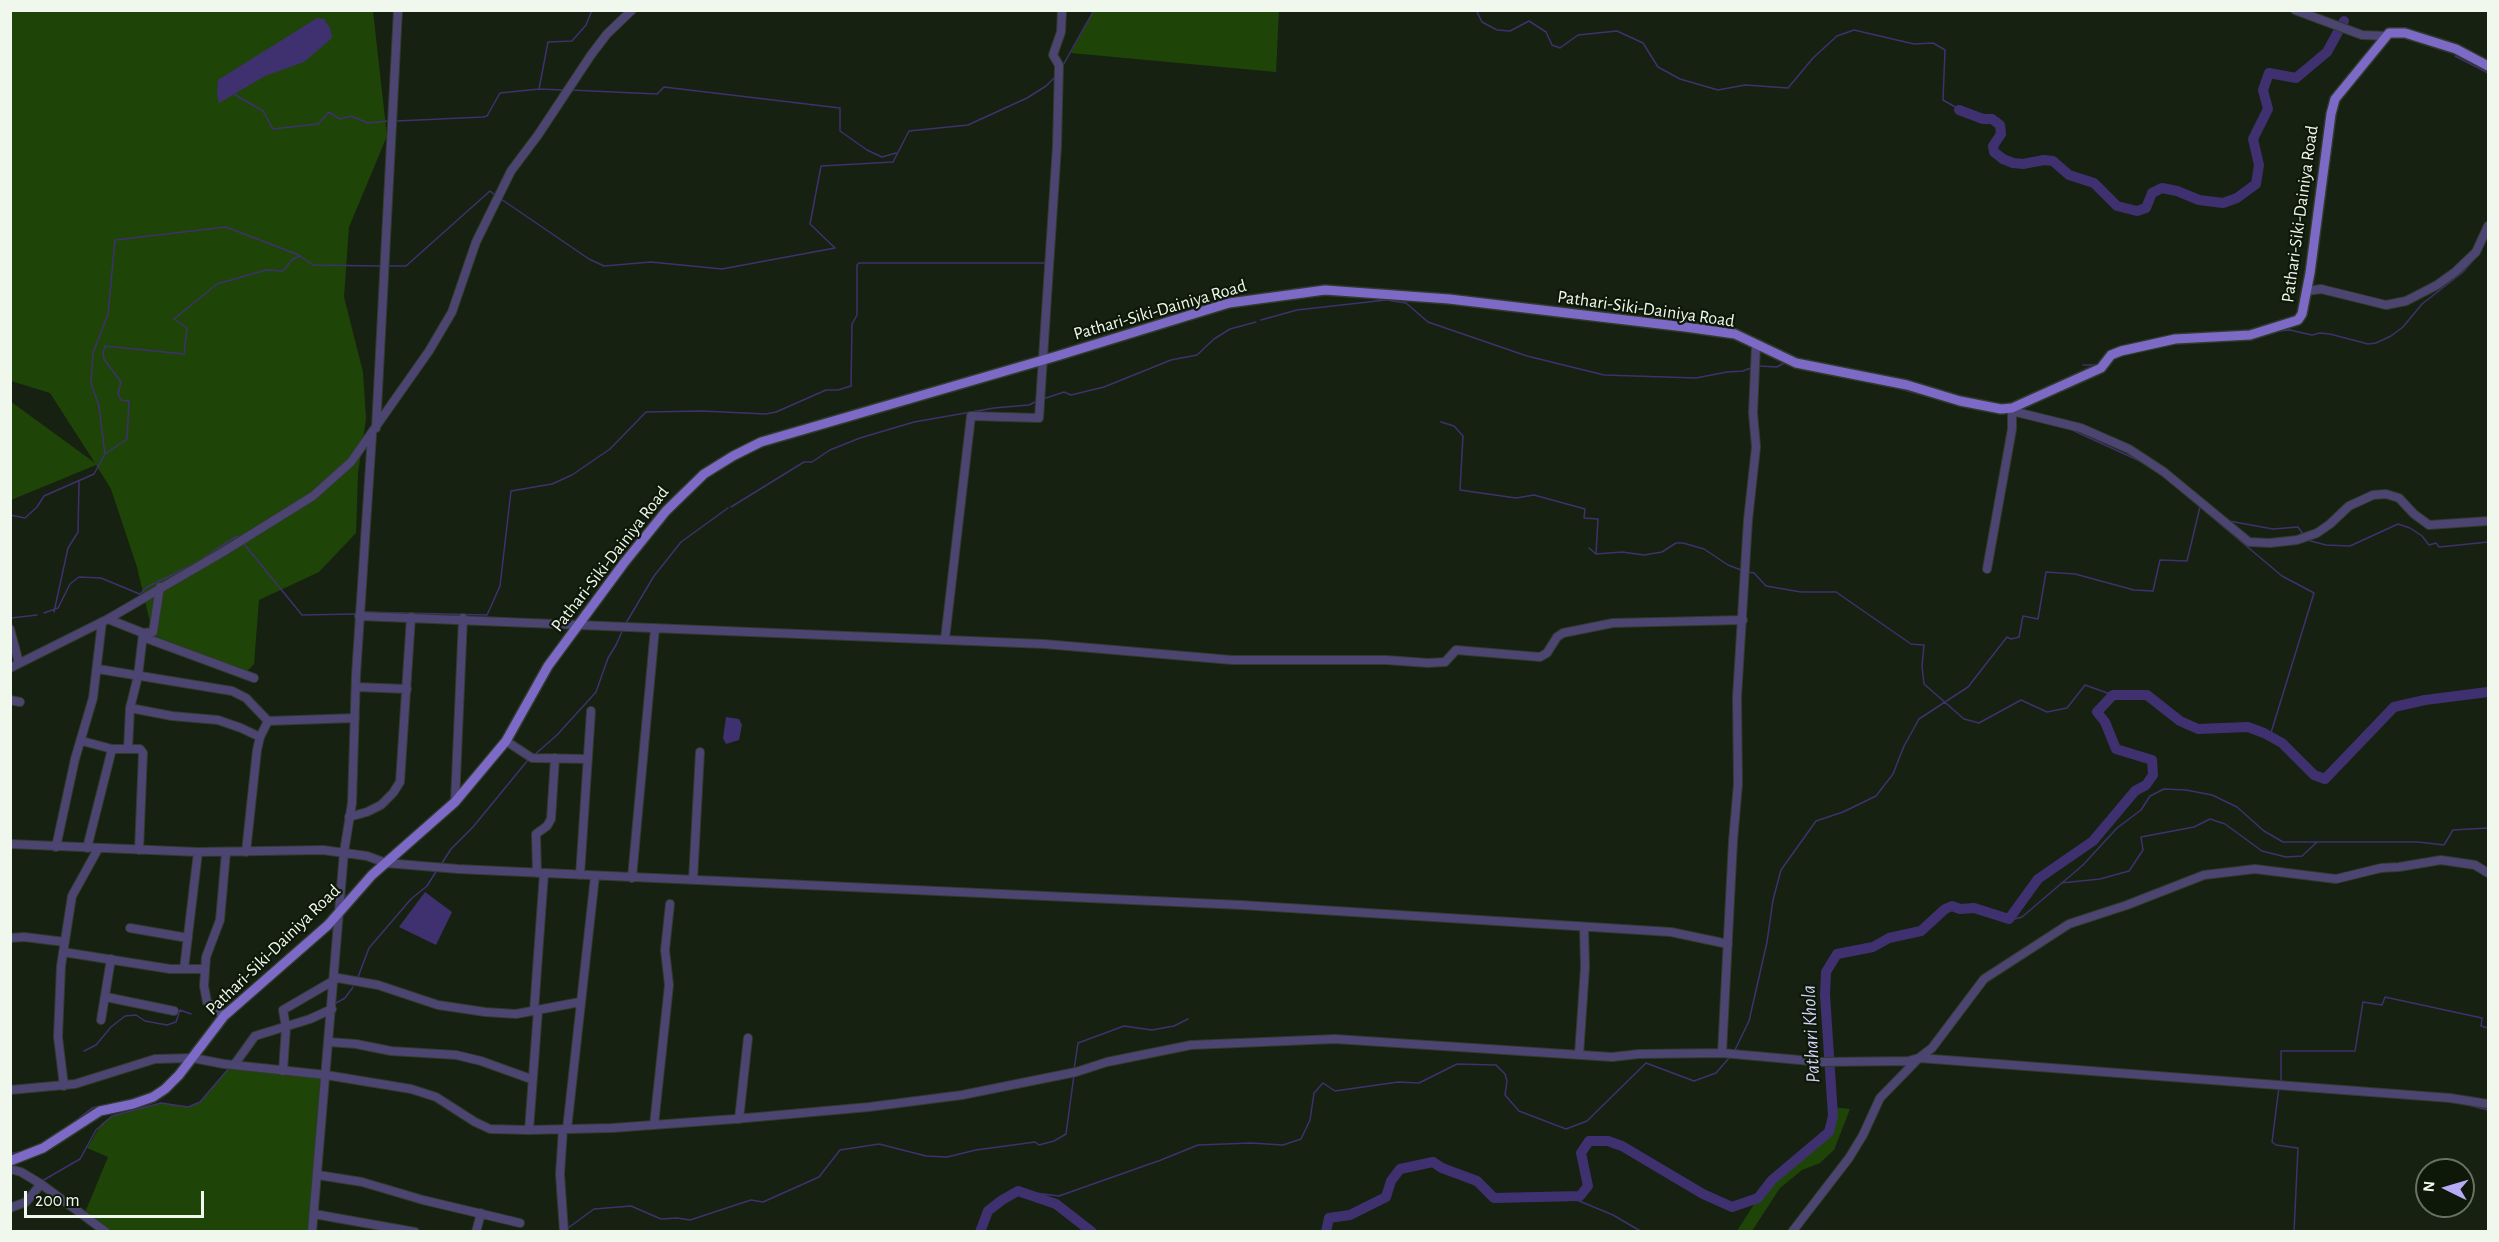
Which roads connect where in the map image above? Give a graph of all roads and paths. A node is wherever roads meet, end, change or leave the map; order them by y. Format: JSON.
{"nodes":[{"id":1,"x":398,"y":10,"type":"edge"},
{"id":2,"x":632,"y":10,"type":"edge"},
{"id":3,"x":1062,"y":10,"type":"edge"},
{"id":4,"x":2295,"y":10,"type":"edge"},
{"id":5,"x":2386,"y":36,"type":"junction"},
{"id":6,"x":2488,"y":66,"type":"edge"},
{"id":7,"x":2488,"y":225,"type":"edge"},
{"id":8,"x":2307,"y":291,"type":"junction"},
{"id":9,"x":1756,"y":345,"type":"junction"},
{"id":10,"x":1042,"y":360,"type":"junction"},
{"id":11,"x":2012,"y":408,"type":"junction"},
{"id":12,"x":374,"y":432,"type":"junction"},
{"id":13,"x":2488,"y":520,"type":"edge"},
{"id":14,"x":1988,"y":569,"type":"dead end"},
{"id":15,"x":160,"y":587,"type":"junction"},
{"id":16,"x":359,"y":616,"type":"junction"},
{"id":17,"x":411,"y":617,"type":"junction"},
{"id":18,"x":463,"y":618,"type":"junction"},
{"id":19,"x":1743,"y":620,"type":"junction"},
{"id":20,"x":105,"y":621,"type":"junction"},
{"id":21,"x":579,"y":623,"type":"junction"},
{"id":22,"x":655,"y":628,"type":"junction"},
{"id":23,"x":10,"y":629,"type":"edge"},
{"id":24,"x":143,"y":635,"type":"junction"},
{"id":25,"x":945,"y":639,"type":"junction"},
{"id":26,"x":19,"y":663,"type":"junction"},
{"id":27,"x":10,"y":668,"type":"edge"},
{"id":28,"x":98,"y":669,"type":"junction"},
{"id":29,"x":138,"y":676,"type":"junction"},
{"id":30,"x":254,"y":678,"type":"dead end"},
{"id":31,"x":356,"y":687,"type":"junction"},
{"id":32,"x":407,"y":689,"type":"junction"},
{"id":33,"x":10,"y":700,"type":"edge"},
{"id":34,"x":20,"y":702,"type":"dead end"},
{"id":35,"x":130,"y":708,"type":"junction"},
{"id":36,"x":591,"y":711,"type":"dead end"},
{"id":37,"x":355,"y":718,"type":"junction"},
{"id":38,"x":268,"y":721,"type":"junction"},
{"id":39,"x":260,"y":737,"type":"junction"},
{"id":40,"x":82,"y":741,"type":"junction"},
{"id":41,"x":506,"y":741,"type":"junction"},
{"id":42,"x":112,"y":748,"type":"junction"},
{"id":43,"x":128,"y":749,"type":"junction"},
{"id":44,"x":700,"y":752,"type":"dead end"},
{"id":45,"x":555,"y":758,"type":"junction"},
{"id":46,"x":588,"y":759,"type":"junction"},
{"id":47,"x":455,"y":802,"type":"junction"},
{"id":48,"x":350,"y":817,"type":"junction"},
{"id":49,"x":12,"y":844,"type":"edge"},
{"id":50,"x":56,"y":847,"type":"junction"},
{"id":51,"x":87,"y":848,"type":"junction"},
{"id":52,"x":98,"y":849,"type":"junction"},
{"id":53,"x":139,"y":850,"type":"junction"},
{"id":54,"x":198,"y":852,"type":"junction"},
{"id":55,"x":226,"y":852,"type":"junction"},
{"id":56,"x":246,"y":852,"type":"junction"},
{"id":57,"x":344,"y":852,"type":"junction"},
{"id":58,"x":10,"y":854,"type":"edge"},
{"id":59,"x":386,"y":863,"type":"junction"},
{"id":60,"x":540,"y":873,"type":"junction"},
{"id":61,"x":2488,"y":873,"type":"edge"},
{"id":62,"x":580,"y":875,"type":"junction"},
{"id":63,"x":595,"y":876,"type":"junction"},
{"id":64,"x":632,"y":878,"type":"junction"},
{"id":65,"x":693,"y":880,"type":"junction"},
{"id":66,"x":670,"y":904,"type":"dead end"},
{"id":67,"x":339,"y":912,"type":"junction"},
{"id":68,"x":1584,"y":927,"type":"junction"},
{"id":69,"x":130,"y":928,"type":"dead end"},
{"id":70,"x":10,"y":938,"type":"edge"},
{"id":71,"x":188,"y":938,"type":"junction"},
{"id":72,"x":65,"y":942,"type":"junction"},
{"id":73,"x":1728,"y":944,"type":"junction"},
{"id":74,"x":63,"y":952,"type":"junction"},
{"id":75,"x":111,"y":959,"type":"junction"},
{"id":76,"x":184,"y":969,"type":"junction"},
{"id":77,"x":205,"y":969,"type":"junction"},
{"id":78,"x":333,"y":980,"type":"junction"},
{"id":79,"x":106,"y":997,"type":"junction"},
{"id":80,"x":580,"y":1002,"type":"junction"},
{"id":81,"x":332,"y":1009,"type":"junction"},
{"id":82,"x":536,"y":1010,"type":"junction"},
{"id":83,"x":174,"y":1011,"type":"dead end"},
{"id":84,"x":224,"y":1016,"type":"junction"},
{"id":85,"x":101,"y":1020,"type":"dead end"},
{"id":86,"x":286,"y":1027,"type":"junction"},
{"id":87,"x":748,"y":1038,"type":"dead end"},
{"id":88,"x":329,"y":1042,"type":"junction"},
{"id":89,"x":1722,"y":1053,"type":"junction"},
{"id":90,"x":1579,"y":1055,"type":"junction"},
{"id":91,"x":193,"y":1058,"type":"junction"},
{"id":92,"x":1919,"y":1058,"type":"junction"},
{"id":93,"x":234,"y":1065,"type":"junction"},
{"id":94,"x":283,"y":1071,"type":"junction"},
{"id":95,"x":326,"y":1075,"type":"junction"},
{"id":96,"x":531,"y":1079,"type":"junction"},
{"id":97,"x":64,"y":1086,"type":"junction"},
{"id":98,"x":10,"y":1090,"type":"edge"},
{"id":99,"x":2488,"y":1104,"type":"edge"},
{"id":100,"x":739,"y":1119,"type":"junction"},
{"id":101,"x":654,"y":1125,"type":"junction"},
{"id":102,"x":565,"y":1129,"type":"junction"},
{"id":103,"x":529,"y":1130,"type":"junction"},
{"id":104,"x":10,"y":1161,"type":"edge"},
{"id":105,"x":10,"y":1169,"type":"edge"},
{"id":106,"x":318,"y":1175,"type":"junction"},
{"id":107,"x":41,"y":1184,"type":"junction"},
{"id":108,"x":10,"y":1208,"type":"edge"},
{"id":109,"x":481,"y":1213,"type":"junction"},
{"id":110,"x":314,"y":1214,"type":"junction"},
{"id":111,"x":520,"y":1223,"type":"dead end"},
{"id":112,"x":106,"y":1232,"type":"edge"},
{"id":113,"x":312,"y":1232,"type":"edge"},
{"id":114,"x":415,"y":1232,"type":"edge"},
{"id":115,"x":476,"y":1232,"type":"edge"},
{"id":116,"x":564,"y":1232,"type":"edge"},
{"id":117,"x":1792,"y":1232,"type":"edge"}],
"edges":[{"from":1,"to":12,"type":"street"},
{"from":2,"to":12,"type":"street"},
{"from":3,"to":10,"type":"street"},
{"from":4,"to":5,"type":"street"},
{"from":5,"to":6,"type":"main road"},
{"from":5,"to":8,"type":"main road","name":"Pathari-Siki-Dainiya Road"},
{"from":7,"to":8,"type":"street"},
{"from":8,"to":11,"type":"main road","name":"Pathari-Siki-Dainiya Road"},
{"from":9,"to":10,"type":"main road","name":"Pathari-Siki-Dainiya Road"},
{"from":9,"to":11,"type":"main road","name":"Pathari-Siki-Dainiya Road"},
{"from":9,"to":19,"type":"street"},
{"from":10,"to":21,"type":"main road","name":"Pathari-Siki-Dainiya Road"},
{"from":10,"to":25,"type":"street"},
{"from":11,"to":13,"type":"street"},
{"from":11,"to":14,"type":"street"},
{"from":12,"to":15,"type":"street"},
{"from":12,"to":16,"type":"street"},
{"from":15,"to":20,"type":"street"},
{"from":15,"to":24,"type":"street"},
{"from":16,"to":17,"type":"street"},
{"from":16,"to":31,"type":"street"},
{"from":17,"to":18,"type":"street"},
{"from":17,"to":32,"type":"street"},
{"from":18,"to":21,"type":"street"},
{"from":18,"to":47,"type":"street"},
{"from":19,"to":25,"type":"street"},
{"from":19,"to":73,"type":"street"},
{"from":20,"to":24,"type":"street"},
{"from":20,"to":26,"type":"street"},
{"from":20,"to":28,"type":"street"},
{"from":21,"to":22,"type":"street"},
{"from":21,"to":41,"type":"main road","name":"Pathari-Siki-Dainiya Road"},
{"from":22,"to":25,"type":"street"},
{"from":22,"to":64,"type":"street"},
{"from":23,"to":26,"type":"street"},
{"from":24,"to":29,"type":"street"},
{"from":24,"to":30,"type":"street"},
{"from":26,"to":27,"type":"street"},
{"from":28,"to":29,"type":"street"},
{"from":28,"to":40,"type":"street"},
{"from":29,"to":35,"type":"street"},
{"from":29,"to":38,"type":"street"},
{"from":31,"to":32,"type":"street"},
{"from":31,"to":37,"type":"street"},
{"from":32,"to":48,"type":"street"},
{"from":33,"to":34,"type":"street"},
{"from":35,"to":39,"type":"street"},
{"from":35,"to":43,"type":"street"},
{"from":36,"to":46,"type":"street"},
{"from":37,"to":38,"type":"street"},
{"from":37,"to":48,"type":"street"},
{"from":38,"to":39,"type":"street"},
{"from":39,"to":56,"type":"street"},
{"from":40,"to":42,"type":"street"},
{"from":40,"to":50,"type":"street"},
{"from":41,"to":45,"type":"street"},
{"from":41,"to":47,"type":"main road","name":"Pathari-Siki-Dainiya Road"},
{"from":42,"to":43,"type":"street"},
{"from":42,"to":51,"type":"street"},
{"from":43,"to":53,"type":"street"},
{"from":44,"to":65,"type":"street"},
{"from":45,"to":46,"type":"street"},
{"from":45,"to":60,"type":"street"},
{"from":46,"to":62,"type":"street"},
{"from":47,"to":59,"type":"main road","name":"Pathari-Siki-Dainiya Road"},
{"from":48,"to":57,"type":"street"},
{"from":49,"to":50,"type":"street"},
{"from":49,"to":58,"type":"street"},
{"from":50,"to":51,"type":"street"},
{"from":51,"to":52,"type":"street"},
{"from":52,"to":53,"type":"street"},
{"from":52,"to":72,"type":"street"},
{"from":53,"to":54,"type":"street"},
{"from":54,"to":55,"type":"street"},
{"from":54,"to":71,"type":"street"},
{"from":55,"to":56,"type":"street"},
{"from":55,"to":77,"type":"street"},
{"from":56,"to":57,"type":"street"},
{"from":57,"to":59,"type":"street"},
{"from":57,"to":67,"type":"street"},
{"from":59,"to":60,"type":"street"},
{"from":59,"to":67,"type":"main road","name":"Pathari-Siki-Dainiya Road"},
{"from":60,"to":62,"type":"street"},
{"from":60,"to":82,"type":"street"},
{"from":61,"to":92,"type":"street"},
{"from":62,"to":63,"type":"street"},
{"from":63,"to":64,"type":"street"},
{"from":63,"to":80,"type":"street"},
{"from":64,"to":65,"type":"street"},
{"from":65,"to":68,"type":"street"},
{"from":66,"to":101,"type":"street"},
{"from":67,"to":78,"type":"street"},
{"from":67,"to":84,"type":"main road","name":"Pathari-Siki-Dainiya Road"},
{"from":68,"to":73,"type":"street"},
{"from":68,"to":90,"type":"street"},
{"from":69,"to":71,"type":"street"},
{"from":70,"to":72,"type":"street"},
{"from":71,"to":76,"type":"street"},
{"from":72,"to":74,"type":"street"},
{"from":73,"to":89,"type":"street"},
{"from":74,"to":75,"type":"street"},
{"from":74,"to":97,"type":"street"},
{"from":75,"to":76,"type":"street"},
{"from":75,"to":79,"type":"street"},
{"from":76,"to":77,"type":"street"},
{"from":77,"to":84,"type":"street"},
{"from":78,"to":81,"type":"street"},
{"from":78,"to":82,"type":"street"},
{"from":78,"to":86,"type":"street"},
{"from":79,"to":83,"type":"street"},
{"from":79,"to":85,"type":"street"},
{"from":80,"to":82,"type":"street"},
{"from":80,"to":102,"type":"street"},
{"from":81,"to":86,"type":"street"},
{"from":81,"to":88,"type":"street"},
{"from":82,"to":96,"type":"street"},
{"from":84,"to":91,"type":"main road","name":"Pathari-Siki-Dainiya Road"},
{"from":86,"to":93,"type":"street"},
{"from":86,"to":94,"type":"street"},
{"from":87,"to":100,"type":"street"},
{"from":88,"to":95,"type":"street"},
{"from":88,"to":96,"type":"street"},
{"from":89,"to":90,"type":"street"},
{"from":89,"to":92,"type":"street"},
{"from":90,"to":100,"type":"street"},
{"from":91,"to":93,"type":"street"},
{"from":91,"to":97,"type":"street"},
{"from":91,"to":104,"type":"main road","name":"Pathari-Siki-Dainiya Road"},
{"from":92,"to":99,"type":"street"},
{"from":92,"to":117,"type":"street"},
{"from":93,"to":94,"type":"street"},
{"from":94,"to":95,"type":"street"},
{"from":95,"to":103,"type":"street"},
{"from":95,"to":106,"type":"street"},
{"from":96,"to":103,"type":"street"},
{"from":97,"to":98,"type":"street"},
{"from":100,"to":101,"type":"street"},
{"from":101,"to":102,"type":"street"},
{"from":102,"to":103,"type":"street"},
{"from":102,"to":116,"type":"street"},
{"from":105,"to":107,"type":"street"},
{"from":106,"to":109,"type":"street"},
{"from":106,"to":110,"type":"street"},
{"from":107,"to":108,"type":"street"},
{"from":107,"to":112,"type":"street"},
{"from":109,"to":111,"type":"street"},
{"from":109,"to":115,"type":"street"},
{"from":110,"to":113,"type":"street"},
{"from":110,"to":114,"type":"street"}]}
